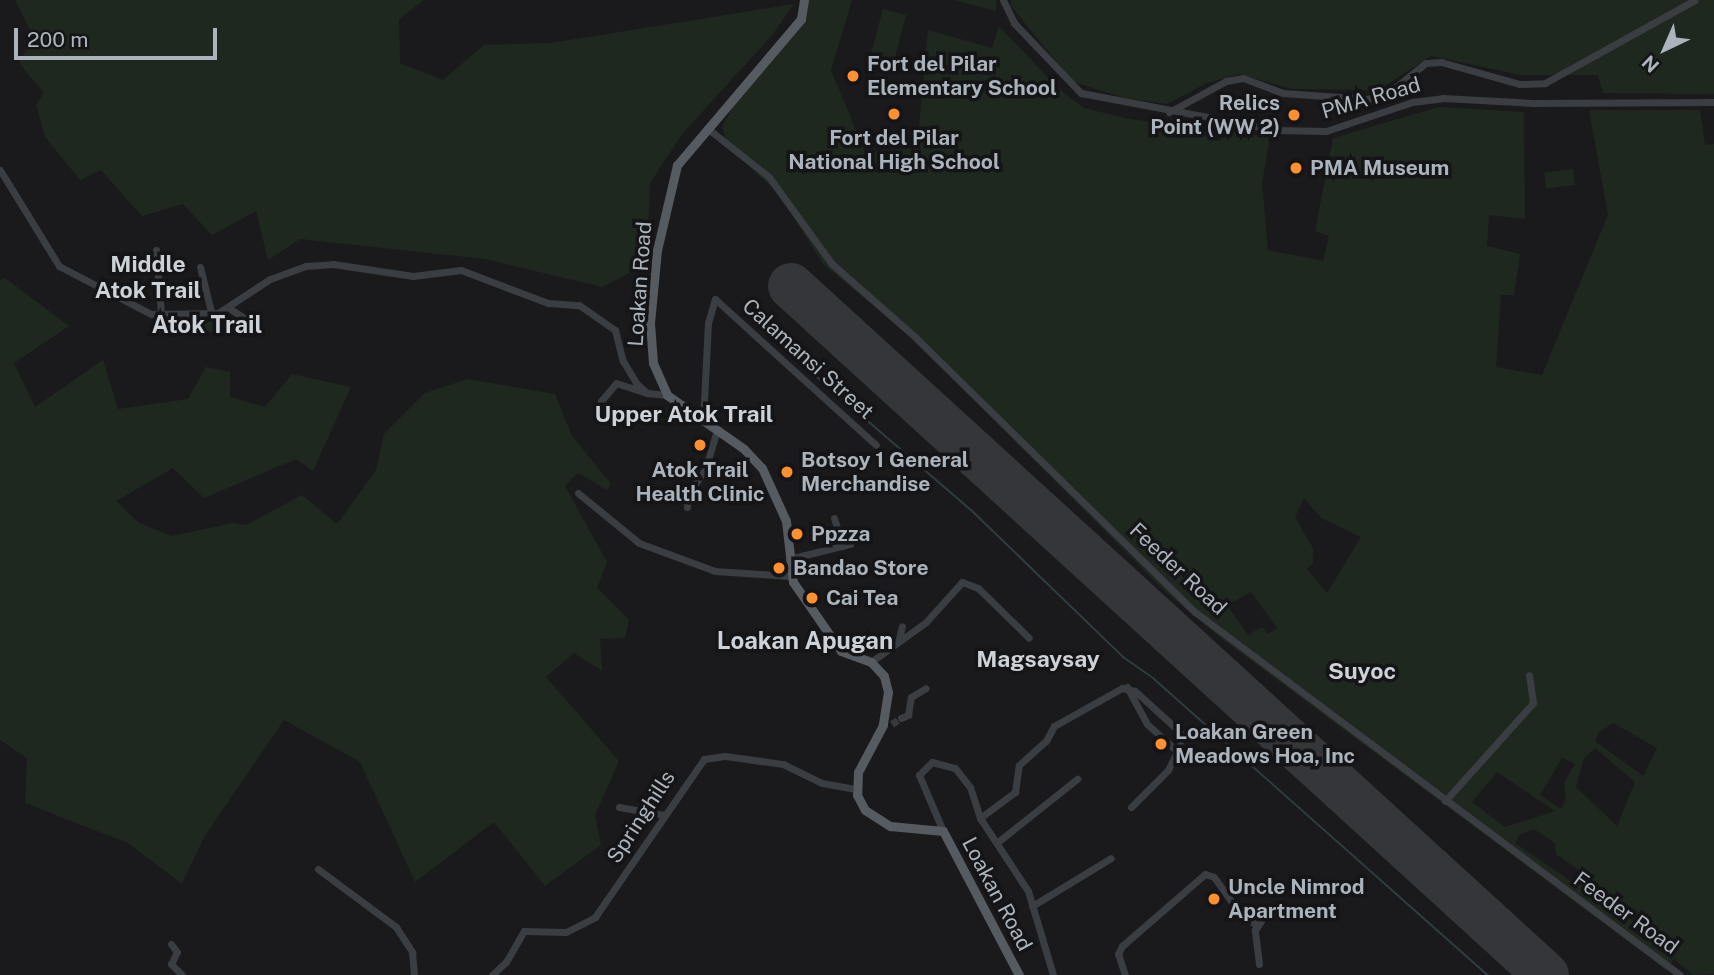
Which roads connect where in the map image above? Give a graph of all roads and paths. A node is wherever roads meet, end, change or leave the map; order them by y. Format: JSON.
{"nodes":[{"id":1,"x":804,"y":0,"type":"edge"},
{"id":2,"x":1003,"y":0,"type":"edge"},
{"id":3,"x":1695,"y":0,"type":"edge"},
{"id":4,"x":1714,"y":102,"type":"edge"},
{"id":5,"x":1169,"y":112,"type":"junction"},
{"id":6,"x":708,"y":128,"type":"junction"},
{"id":7,"x":0,"y":170,"type":"edge"},
{"id":8,"x":156,"y":250,"type":"dead end"},
{"id":9,"x":200,"y":267,"type":"dead end"},
{"id":10,"x":229,"y":307,"type":"junction"},
{"id":11,"x":161,"y":314,"type":"junction"},
{"id":12,"x":212,"y":315,"type":"junction"},
{"id":13,"x":258,"y":319,"type":"dead end"},
{"id":14,"x":648,"y":393,"type":"junction"},
{"id":15,"x":667,"y":395,"type":"junction"},
{"id":16,"x":601,"y":401,"type":"dead end"},
{"id":17,"x":703,"y":421,"type":"junction"},
{"id":18,"x":717,"y":430,"type":"junction"},
{"id":19,"x":876,"y":445,"type":"dead end"},
{"id":20,"x":578,"y":493,"type":"dead end"},
{"id":21,"x":687,"y":508,"type":"dead end"},
{"id":22,"x":834,"y":518,"type":"dead end"},
{"id":23,"x":789,"y":559,"type":"junction"},
{"id":24,"x":790,"y":576,"type":"junction"},
{"id":25,"x":902,"y":626,"type":"dead end"},
{"id":26,"x":1029,"y":638,"type":"dead end"},
{"id":27,"x":898,"y":640,"type":"junction"},
{"id":28,"x":870,"y":662,"type":"junction"},
{"id":29,"x":1529,"y":676,"type":"dead end"},
{"id":30,"x":1127,"y":687,"type":"junction"},
{"id":31,"x":926,"y":688,"type":"dead end"},
{"id":32,"x":901,"y":718,"type":"tunnel mouth"},
{"id":33,"x":1180,"y":732,"type":"dead end"},
{"id":34,"x":1077,"y":779,"type":"dead end"},
{"id":35,"x":856,"y":789,"type":"junction"},
{"id":36,"x":1445,"y":801,"type":"junction"},
{"id":37,"x":619,"y":807,"type":"dead end"},
{"id":38,"x":1131,"y":807,"type":"dead end"},
{"id":39,"x":666,"y":815,"type":"junction"},
{"id":40,"x":980,"y":818,"type":"junction"},
{"id":41,"x":943,"y":831,"type":"junction"},
{"id":42,"x":999,"y":841,"type":"junction"},
{"id":43,"x":1111,"y":858,"type":"dead end"},
{"id":44,"x":318,"y":869,"type":"dead end"},
{"id":45,"x":1032,"y":906,"type":"junction"},
{"id":46,"x":171,"y":944,"type":"dead end"},
{"id":47,"x":1259,"y":964,"type":"dead end"},
{"id":48,"x":182,"y":975,"type":"edge"},
{"id":49,"x":414,"y":975,"type":"edge"},
{"id":50,"x":492,"y":975,"type":"edge"},
{"id":51,"x":1019,"y":975,"type":"edge"},
{"id":52,"x":1053,"y":975,"type":"edge"},
{"id":53,"x":1125,"y":975,"type":"edge"},
{"id":54,"x":1680,"y":975,"type":"edge"}],
"edges":[{"from":1,"to":6,"type":"main road","name":"Loakan Road"},
{"from":2,"to":5,"type":"street","name":"PMA Road"},
{"from":3,"to":5,"type":"street"},
{"from":4,"to":5,"type":"street","name":"PMA Road"},
{"from":6,"to":15,"type":"main road","name":"Loakan Road"},
{"from":6,"to":36,"type":"street","name":"Feeder Road"},
{"from":7,"to":11,"type":"street"},
{"from":8,"to":11,"type":"street"},
{"from":9,"to":12,"type":"street"},
{"from":10,"to":12,"type":"street"},
{"from":10,"to":13,"type":"street"},
{"from":10,"to":14,"type":"street"},
{"from":11,"to":12,"type":"street"},
{"from":14,"to":15,"type":"street"},
{"from":14,"to":16,"type":"street"},
{"from":15,"to":17,"type":"main road"},
{"from":17,"to":18,"type":"main road"},
{"from":17,"to":19,"type":"street","name":"Calamansi Street"},
{"from":18,"to":21,"type":"street"},
{"from":18,"to":23,"type":"main road"},
{"from":20,"to":24,"type":"street"},
{"from":22,"to":23,"type":"street"},
{"from":23,"to":24,"type":"main road"},
{"from":24,"to":28,"type":"main road"},
{"from":25,"to":27,"type":"street"},
{"from":26,"to":27,"type":"street"},
{"from":27,"to":28,"type":"street"},
{"from":28,"to":35,"type":"main road"},
{"from":29,"to":36,"type":"street"},
{"from":30,"to":33,"type":"street"},
{"from":30,"to":38,"type":"street"},
{"from":30,"to":40,"type":"street"},
{"from":31,"to":32,"type":"street"},
{"from":34,"to":42,"type":"street"},
{"from":35,"to":39,"type":"street","name":"Springhills"},
{"from":35,"to":41,"type":"main road","name":"Loakan Road"},
{"from":36,"to":54,"type":"street","name":"Feeder Road"},
{"from":37,"to":39,"type":"street"},
{"from":39,"to":50,"type":"street","name":"Springhills"},
{"from":40,"to":41,"type":"street"},
{"from":40,"to":42,"type":"street"},
{"from":41,"to":51,"type":"main road","name":"Loakan Road"},
{"from":42,"to":45,"type":"street"},
{"from":43,"to":45,"type":"street"},
{"from":44,"to":49,"type":"street"},
{"from":45,"to":52,"type":"street"},
{"from":46,"to":48,"type":"street"},
{"from":47,"to":53,"type":"street"}]}
